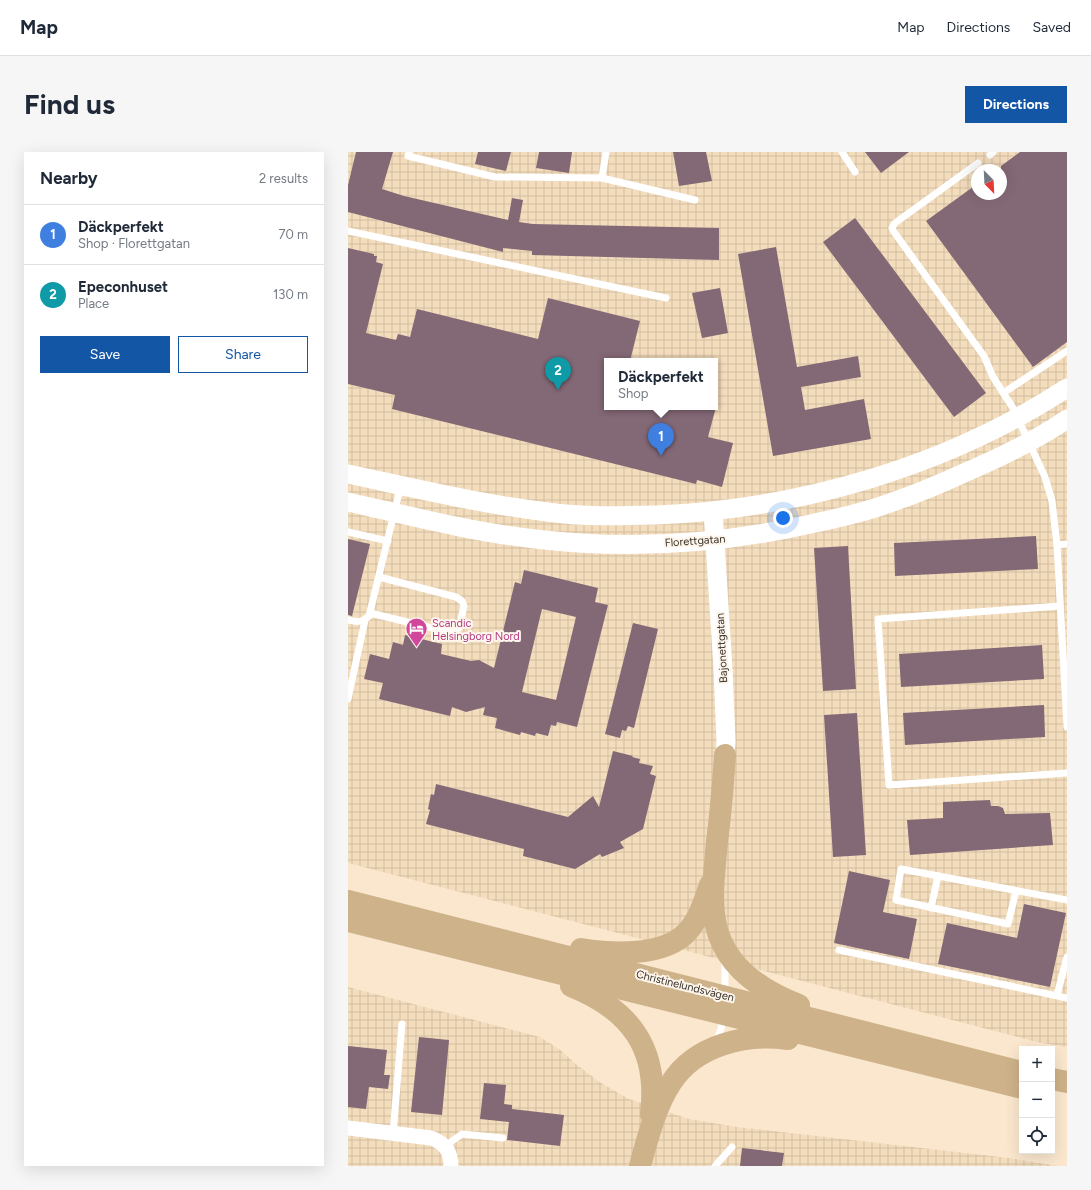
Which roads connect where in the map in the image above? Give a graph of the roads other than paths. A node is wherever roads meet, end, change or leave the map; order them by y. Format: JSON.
{"nodes":[{"id":1,"x":408,"y":152,"type":"edge"},
{"id":2,"x":606,"y":152,"type":"edge"},
{"id":3,"x":842,"y":152,"type":"edge"},
{"id":4,"x":978,"y":163,"type":"dead end"},
{"id":5,"x":855,"y":172,"type":"dead end"},
{"id":6,"x":602,"y":178,"type":"junction"},
{"id":7,"x":695,"y":200,"type":"dead end"},
{"id":8,"x":348,"y":231,"type":"edge"},
{"id":9,"x":666,"y":298,"type":"dead end"},
{"id":10,"x":1067,"y":351,"type":"edge"},
{"id":11,"x":1067,"y":388,"type":"edge"},
{"id":12,"x":1003,"y":393,"type":"junction"},
{"id":13,"x":1016,"y":417,"type":"junction"},
{"id":14,"x":1067,"y":419,"type":"edge"},
{"id":15,"x":1028,"y":442,"type":"junction"},
{"id":16,"x":348,"y":474,"type":"edge"},
{"id":17,"x":401,"y":485,"type":"junction"},
{"id":18,"x":348,"y":502,"type":"edge"},
{"id":19,"x":713,"y":511,"type":"junction"},
{"id":20,"x":394,"y":513,"type":"junction"},
{"id":21,"x":348,"y":532,"type":"edge"},
{"id":22,"x":715,"y":540,"type":"junction"},
{"id":23,"x":388,"y":541,"type":"junction"},
{"id":24,"x":1067,"y":544,"type":"edge"},
{"id":25,"x":1057,"y":545,"type":"junction"},
{"id":26,"x":379,"y":577,"type":"junction"},
{"id":27,"x":1060,"y":606,"type":"junction"},
{"id":28,"x":370,"y":613,"type":"junction"},
{"id":29,"x":348,"y":620,"type":"edge"},
{"id":30,"x":365,"y":620,"type":"junction"},
{"id":31,"x":348,"y":699,"type":"edge"},
{"id":32,"x":1067,"y":720,"type":"edge"},
{"id":33,"x":1067,"y":727,"type":"edge"},
{"id":34,"x":725,"y":755,"type":"joint"},
{"id":35,"x":1067,"y":773,"type":"edge"},
{"id":36,"x":938,"y":876,"type":"junction"},
{"id":37,"x":714,"y":877,"type":"junction"},
{"id":38,"x":1016,"y":891,"type":"junction"},
{"id":39,"x":1067,"y":900,"type":"edge"},
{"id":40,"x":348,"y":901,"type":"edge"},
{"id":41,"x":931,"y":908,"type":"junction"},
{"id":42,"x":348,"y":920,"type":"edge"},
{"id":43,"x":431,"y":922,"type":"junction"},
{"id":44,"x":724,"y":945,"type":"junction"},
{"id":45,"x":839,"y":950,"type":"dead end"},
{"id":46,"x":479,"y":954,"type":"junction"},
{"id":47,"x":1067,"y":957,"type":"edge"},
{"id":48,"x":1057,"y":995,"type":"junction"},
{"id":49,"x":1067,"y":998,"type":"edge"},
{"id":50,"x":725,"y":1005,"type":"junction"},
{"id":51,"x":402,"y":1024,"type":"dead end"},
{"id":52,"x":888,"y":1039,"type":"junction"},
{"id":53,"x":710,"y":1050,"type":"junction"},
{"id":54,"x":939,"y":1068,"type":"junction"},
{"id":55,"x":1019,"y":1071,"type":"edge"},
{"id":56,"x":1055,"y":1080,"type":"edge"},
{"id":57,"x":1067,"y":1082,"type":"edge"},
{"id":58,"x":1019,"y":1087,"type":"edge"},
{"id":59,"x":1055,"y":1095,"type":"edge"},
{"id":60,"x":1067,"y":1097,"type":"edge"},
{"id":61,"x":348,"y":1128,"type":"edge"},
{"id":62,"x":393,"y":1134,"type":"junction"},
{"id":63,"x":503,"y":1138,"type":"dead end"},
{"id":64,"x":648,"y":1138,"type":"junction"},
{"id":65,"x":445,"y":1146,"type":"junction"},
{"id":66,"x":732,"y":1147,"type":"dead end"},
{"id":67,"x":451,"y":1166,"type":"edge"},
{"id":68,"x":640,"y":1166,"type":"edge"},
{"id":69,"x":715,"y":1166,"type":"edge"}],
"edges":[{"from":1,"to":6,"type":"lane"},
{"from":2,"to":6,"type":"lane"},
{"from":3,"to":5,"type":"lane"},
{"from":4,"to":12,"type":"lane"},
{"from":6,"to":7,"type":"lane"},
{"from":8,"to":9,"type":"lane"},
{"from":10,"to":12,"type":"lane"},
{"from":11,"to":13,"type":"street"},
{"from":12,"to":13,"type":"lane"},
{"from":13,"to":15,"type":"lane"},
{"from":13,"to":19,"type":"street"},
{"from":14,"to":15,"type":"street","name":"Florettgatan"},
{"from":15,"to":22,"type":"street","name":"Florettgatan"},
{"from":15,"to":25,"type":"lane"},
{"from":16,"to":17,"type":"street"},
{"from":17,"to":19,"type":"street"},
{"from":17,"to":20,"type":"lane"},
{"from":18,"to":20,"type":"street","name":"Florettgatan"},
{"from":19,"to":22,"type":"street","name":"Bajonettgatan"},
{"from":20,"to":22,"type":"street","name":"Florettgatan"},
{"from":20,"to":23,"type":"lane"},
{"from":21,"to":23,"type":"lane"},
{"from":22,"to":34,"type":"street","name":"Bajonettgatan"},
{"from":23,"to":26,"type":"lane"},
{"from":24,"to":25,"type":"lane"},
{"from":25,"to":27,"type":"lane"},
{"from":26,"to":28,"type":"lane"},
{"from":26,"to":28,"type":"lane"},
{"from":27,"to":32,"type":"lane"},
{"from":27,"to":35,"type":"lane"},
{"from":28,"to":30,"type":"lane"},
{"from":29,"to":30,"type":"lane"},
{"from":30,"to":31,"type":"lane"},
{"from":32,"to":33,"type":"lane"},
{"from":34,"to":37,"type":"main road"},
{"from":36,"to":38,"type":"lane"},
{"from":36,"to":41,"type":"lane"},
{"from":36,"to":41,"type":"lane"},
{"from":37,"to":43,"type":"main road"},
{"from":37,"to":44,"type":"main road"},
{"from":38,"to":39,"type":"lane"},
{"from":38,"to":41,"type":"lane"},
{"from":40,"to":43,"type":"main road","name":"Christinelundsvägen"},
{"from":42,"to":46,"type":"main road","name":"Christinelundsvägen"},
{"from":43,"to":50,"type":"main road","name":"Christinelundsvägen"},
{"from":44,"to":50,"type":"lane"},
{"from":44,"to":52,"type":"main road"},
{"from":45,"to":48,"type":"lane"},
{"from":46,"to":50,"type":"main road","name":"Christinelundsvägen"},
{"from":46,"to":64,"type":"main road"},
{"from":47,"to":48,"type":"lane"},
{"from":48,"to":49,"type":"lane"},
{"from":50,"to":52,"type":"main road","name":"Christinelundsvägen"},
{"from":50,"to":53,"type":"lane"},
{"from":50,"to":54,"type":"main road","name":"Christinelundsvägen"},
{"from":51,"to":62,"type":"lane"},
{"from":52,"to":55,"type":"main road","name":"Christinelundsvägen"},
{"from":53,"to":54,"type":"main road"},
{"from":53,"to":64,"type":"main road"},
{"from":54,"to":58,"type":"main road","name":"Christinelundsvägen"},
{"from":56,"to":57,"type":"main road"},
{"from":59,"to":60,"type":"main road"},
{"from":61,"to":62,"type":"street"},
{"from":62,"to":65,"type":"street"},
{"from":63,"to":65,"type":"lane"},
{"from":64,"to":68,"type":"main road"},
{"from":65,"to":67,"type":"street"},
{"from":66,"to":69,"type":"lane"}]}
